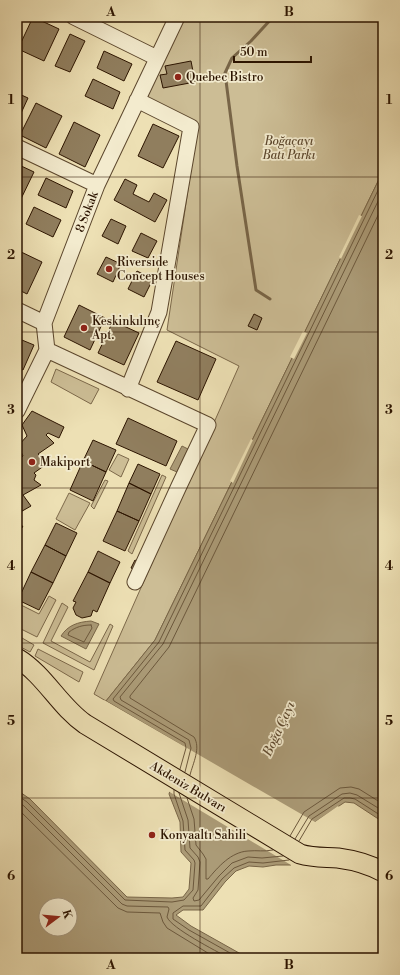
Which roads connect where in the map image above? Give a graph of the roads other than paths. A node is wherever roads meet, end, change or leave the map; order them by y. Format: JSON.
{"nodes":[{"id":1,"x":74,"y":17,"type":"edge"},
{"id":2,"x":177,"y":17,"type":"edge"},
{"id":3,"x":157,"y":58,"type":"junction"},
{"id":4,"x":137,"y":100,"type":"junction"},
{"id":5,"x":17,"y":147,"type":"edge"},
{"id":6,"x":97,"y":185,"type":"junction"},
{"id":7,"x":17,"y":310,"type":"edge"},
{"id":8,"x":44,"y":323,"type":"junction"},
{"id":9,"x":47,"y":350,"type":"junction"},
{"id":10,"x":128,"y":389,"type":"junction"},
{"id":11,"x":17,"y":411,"type":"edge"},
{"id":12,"x":135,"y":582,"type":"dead end"},
{"id":13,"x":17,"y":658,"type":"edge"},
{"id":14,"x":383,"y":872,"type":"edge"}],
"edges":[{"from":1,"to":3,"type":"street"},
{"from":2,"to":3,"type":"street","name":"8 Sokak"},
{"from":3,"to":4,"type":"street","name":"8 Sokak"},
{"from":4,"to":6,"type":"street","name":"8 Sokak"},
{"from":4,"to":10,"type":"street"},
{"from":5,"to":6,"type":"street"},
{"from":6,"to":8,"type":"street","name":"8 Sokak"},
{"from":7,"to":8,"type":"street"},
{"from":8,"to":9,"type":"street","name":"8 Sokak"},
{"from":9,"to":10,"type":"street"},
{"from":9,"to":11,"type":"street"},
{"from":10,"to":12,"type":"street"},
{"from":13,"to":14,"type":"main road","name":"Akdeniz Bulvarı"}]}
